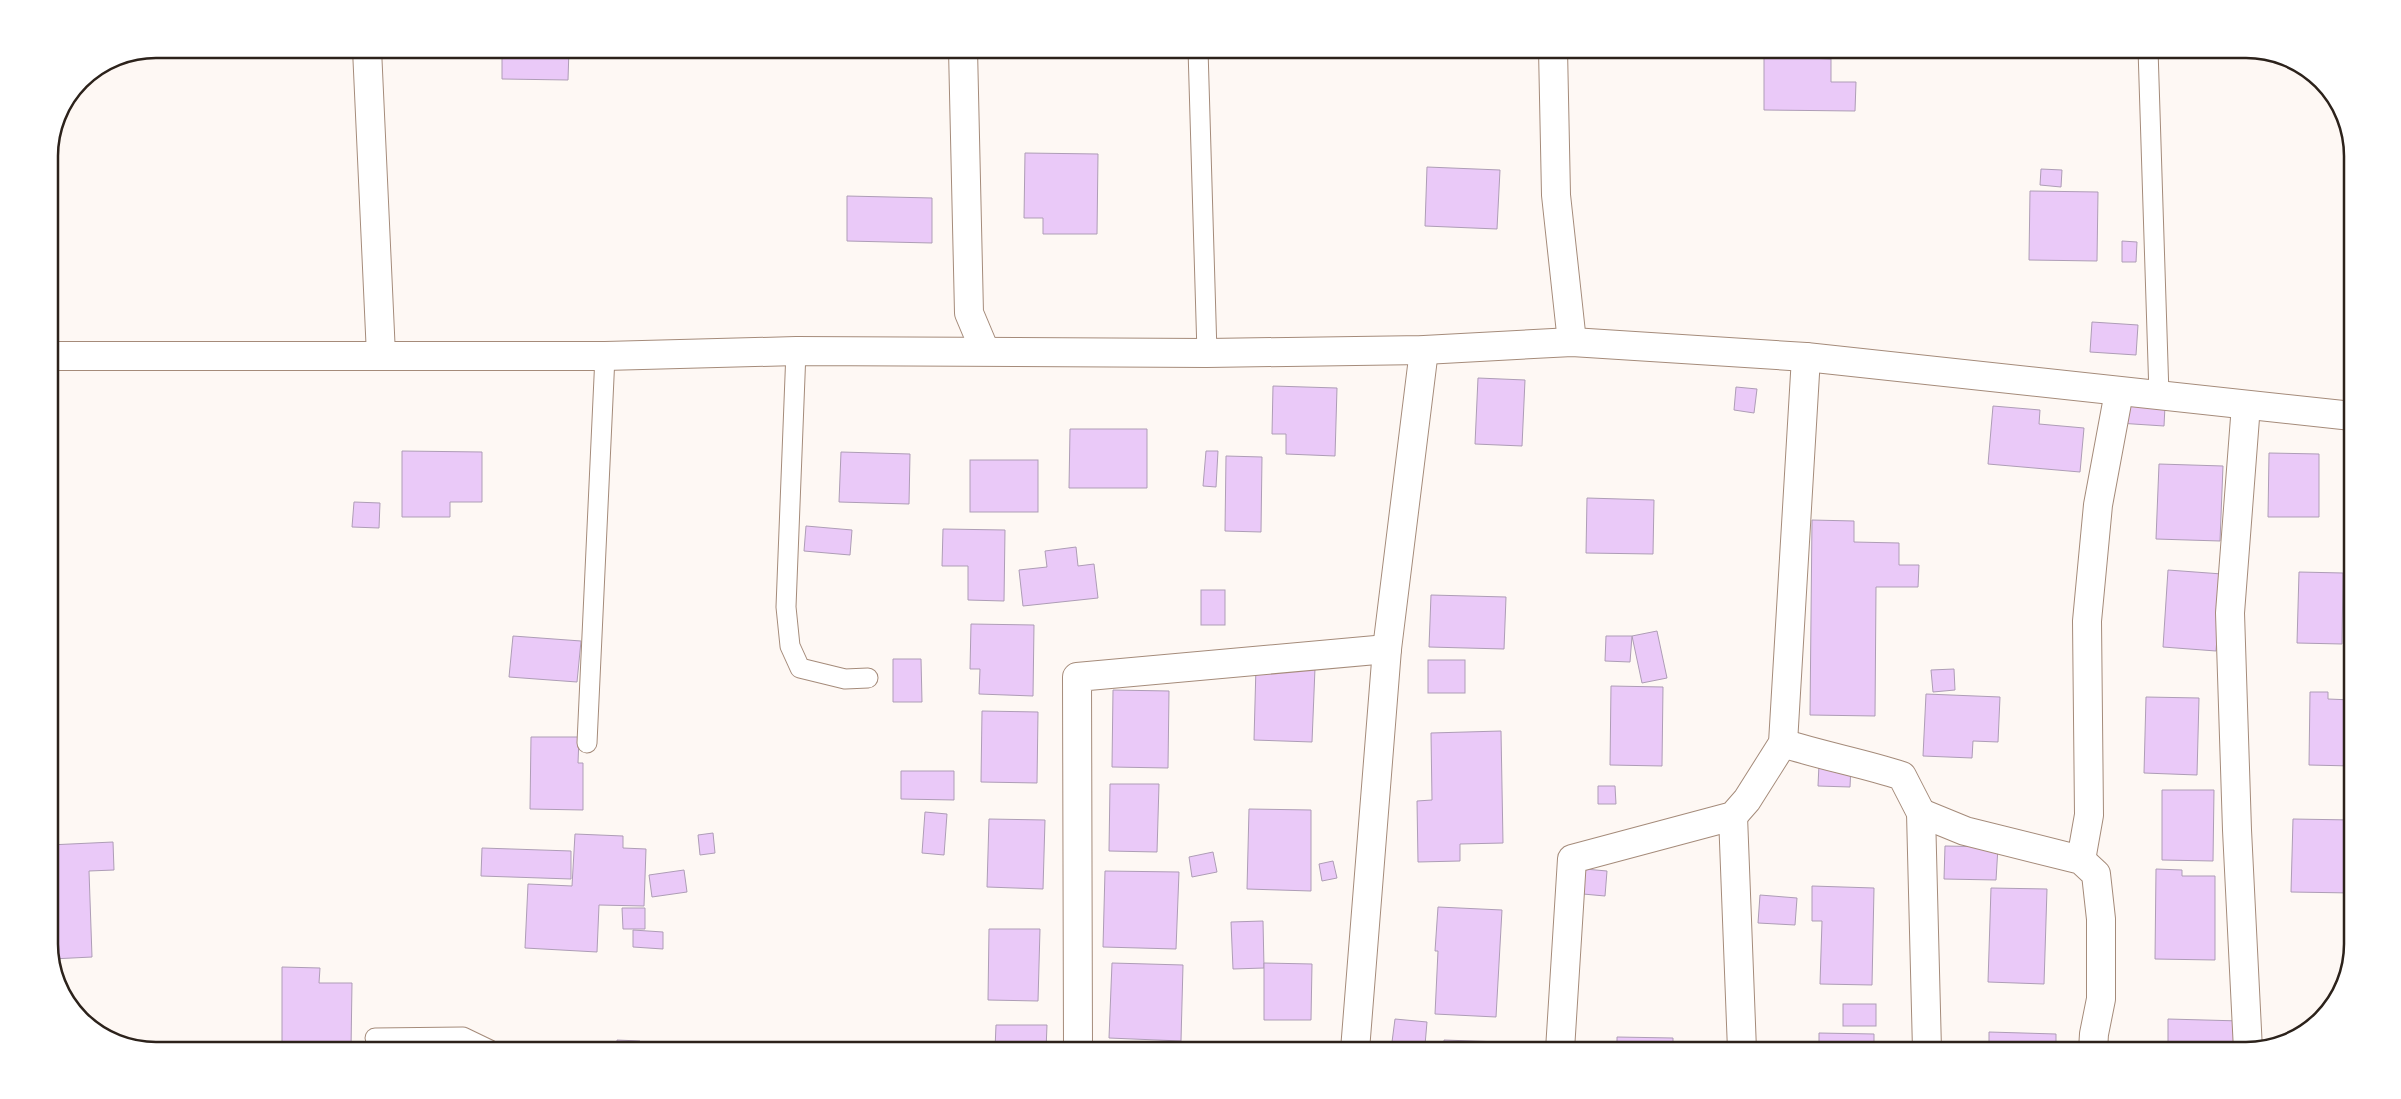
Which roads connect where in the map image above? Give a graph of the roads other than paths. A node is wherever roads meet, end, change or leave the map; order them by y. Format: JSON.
{"nodes":[{"id":1,"x":367,"y":58,"type":"edge"},
{"id":2,"x":964,"y":58,"type":"edge"},
{"id":3,"x":1198,"y":58,"type":"edge"},
{"id":4,"x":1553,"y":58,"type":"edge"},
{"id":5,"x":2148,"y":58,"type":"edge"},
{"id":6,"x":1572,"y":342,"type":"junction"},
{"id":7,"x":1424,"y":350,"type":"junction"},
{"id":8,"x":796,"y":351,"type":"junction"},
{"id":9,"x":986,"y":351,"type":"junction"},
{"id":10,"x":1206,"y":353,"type":"junction"},
{"id":11,"x":381,"y":355,"type":"junction"},
{"id":12,"x":58,"y":356,"type":"edge"},
{"id":13,"x":605,"y":356,"type":"junction"},
{"id":14,"x":1806,"y":357,"type":"junction"},
{"id":15,"x":2119,"y":392,"type":"junction"},
{"id":16,"x":2159,"y":395,"type":"junction"},
{"id":17,"x":2246,"y":405,"type":"junction"},
{"id":18,"x":2343,"y":415,"type":"edge"},
{"id":19,"x":1387,"y":649,"type":"junction"},
{"id":20,"x":868,"y":678,"type":"dead end"},
{"id":21,"x":587,"y":743,"type":"dead end"},
{"id":22,"x":1783,"y":744,"type":"junction"},
{"id":23,"x":1921,"y":813,"type":"junction"},
{"id":24,"x":1732,"y":816,"type":"junction"},
{"id":25,"x":2082,"y":860,"type":"junction"},
{"id":26,"x":375,"y":1038,"type":"dead end"},
{"id":27,"x":473,"y":1042,"type":"edge"},
{"id":28,"x":1078,"y":1042,"type":"edge"},
{"id":29,"x":1356,"y":1042,"type":"edge"},
{"id":30,"x":1561,"y":1042,"type":"edge"},
{"id":31,"x":1742,"y":1042,"type":"edge"},
{"id":32,"x":1927,"y":1042,"type":"edge"},
{"id":33,"x":2094,"y":1042,"type":"edge"},
{"id":34,"x":2248,"y":1042,"type":"edge"}],
"edges":[{"from":1,"to":11,"type":"street"},
{"from":2,"to":9,"type":"street"},
{"from":3,"to":10,"type":"lane"},
{"from":4,"to":6,"type":"street"},
{"from":5,"to":16,"type":"lane"},
{"from":6,"to":7,"type":"street"},
{"from":6,"to":14,"type":"street"},
{"from":7,"to":10,"type":"street"},
{"from":7,"to":19,"type":"street"},
{"from":8,"to":9,"type":"street"},
{"from":8,"to":13,"type":"street"},
{"from":8,"to":20,"type":"lane"},
{"from":9,"to":10,"type":"street"},
{"from":11,"to":12,"type":"street"},
{"from":11,"to":13,"type":"street"},
{"from":13,"to":21,"type":"lane"},
{"from":14,"to":15,"type":"street"},
{"from":14,"to":22,"type":"street"},
{"from":15,"to":16,"type":"street"},
{"from":15,"to":25,"type":"street"},
{"from":16,"to":17,"type":"street"},
{"from":17,"to":18,"type":"street"},
{"from":17,"to":34,"type":"street"},
{"from":19,"to":28,"type":"street"},
{"from":19,"to":29,"type":"street"},
{"from":22,"to":23,"type":"street"},
{"from":22,"to":24,"type":"street"},
{"from":23,"to":25,"type":"street"},
{"from":23,"to":32,"type":"street"},
{"from":24,"to":30,"type":"street"},
{"from":24,"to":31,"type":"street"},
{"from":25,"to":33,"type":"street"},
{"from":26,"to":27,"type":"lane"}]}
